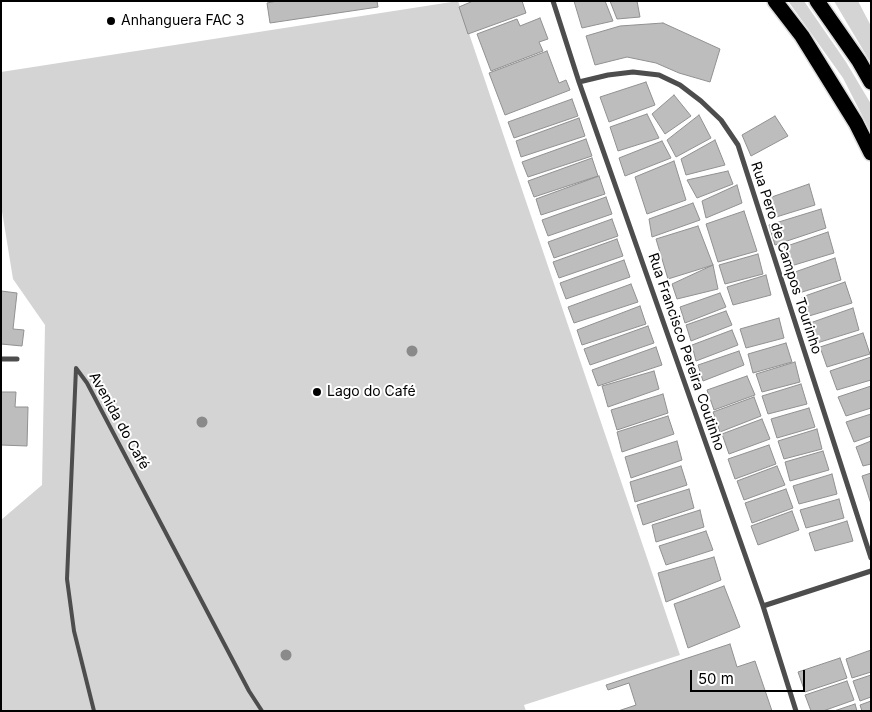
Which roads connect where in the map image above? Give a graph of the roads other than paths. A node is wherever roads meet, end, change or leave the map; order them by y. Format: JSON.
{"nodes":[{"id":1,"x":553,"y":1,"type":"edge"},
{"id":2,"x":775,"y":1,"type":"edge"},
{"id":3,"x":817,"y":1,"type":"edge"},
{"id":4,"x":579,"y":82,"type":"junction"},
{"id":5,"x":871,"y":82,"type":"edge"},
{"id":6,"x":871,"y":153,"type":"edge"},
{"id":7,"x":1,"y":358,"type":"edge"},
{"id":8,"x":17,"y":359,"type":"dead end"},
{"id":9,"x":871,"y":558,"type":"edge"},
{"id":10,"x":871,"y":571,"type":"edge"},
{"id":11,"x":763,"y":606,"type":"junction"},
{"id":12,"x":94,"y":711,"type":"edge"},
{"id":13,"x":262,"y":711,"type":"edge"},
{"id":14,"x":796,"y":711,"type":"edge"}],
"edges":[{"from":1,"to":4,"type":"street","name":"Rua Francisco Pereira Coutinho"},
{"from":2,"to":6,"type":"highway"},
{"from":3,"to":5,"type":"highway"},
{"from":4,"to":9,"type":"street","name":"Rua Pero de Campos Tourinho"},
{"from":4,"to":11,"type":"street","name":"Rua Francisco Pereira Coutinho"},
{"from":7,"to":8,"type":"street"},
{"from":10,"to":11,"type":"street"},
{"from":11,"to":14,"type":"street","name":"Rua Francisco Pereira Coutinho"},
{"from":12,"to":13,"type":"lane","name":"Avenida do Café"}]}
